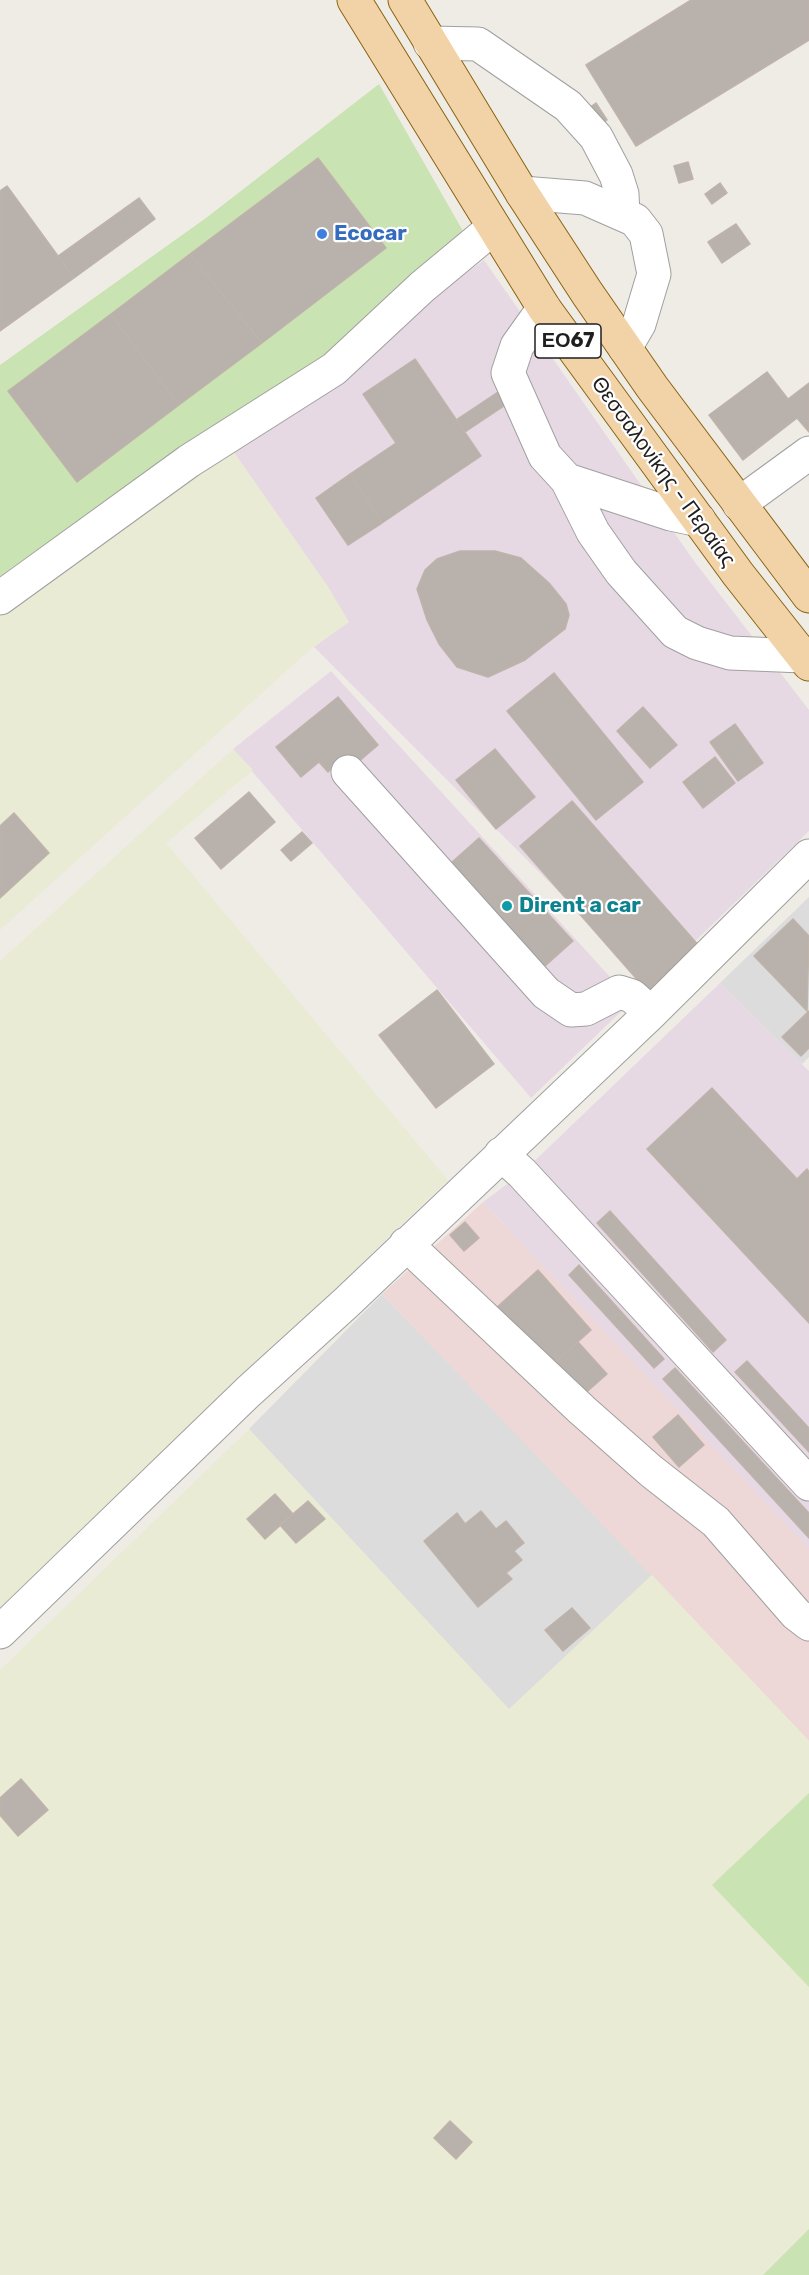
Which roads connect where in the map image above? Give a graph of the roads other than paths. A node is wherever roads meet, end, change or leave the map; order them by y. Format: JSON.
{"nodes":[{"id":1,"x":354,"y":0,"type":"edge"},
{"id":2,"x":405,"y":0,"type":"edge"},
{"id":3,"x":430,"y":43,"type":"junction"},
{"id":4,"x":522,"y":193,"type":"junction"},
{"id":5,"x":623,"y":214,"type":"junction"},
{"id":6,"x":493,"y":228,"type":"junction"},
{"id":7,"x":544,"y":308,"type":"junction"},
{"id":8,"x":625,"y":348,"type":"junction"},
{"id":9,"x":809,"y":453,"type":"edge"},
{"id":10,"x":567,"y":480,"type":"junction"},
{"id":11,"x":739,"y":504,"type":"junction"},
{"id":12,"x":699,"y":520,"type":"junction"},
{"id":13,"x":809,"y":596,"type":"edge"},
{"id":14,"x":0,"y":598,"type":"edge"},
{"id":15,"x":806,"y":660,"type":"edge"},
{"id":16,"x":348,"y":772,"type":"dead end"},
{"id":17,"x":809,"y":856,"type":"edge"},
{"id":18,"x":651,"y":1013,"type":"junction"},
{"id":19,"x":501,"y":1154,"type":"junction"},
{"id":20,"x":406,"y":1244,"type":"junction"},
{"id":21,"x":809,"y":1484,"type":"edge"},
{"id":22,"x":809,"y":1624,"type":"edge"},
{"id":23,"x":0,"y":1632,"type":"edge"}],
"edges":[{"from":1,"to":6,"type":"main road","name":"Θεσσαλονίκης - Περαίας","number":"ΕΟ67"},
{"from":2,"to":3,"type":"main road","name":"Θεσσαλονίκης - Περαίας","number":"ΕΟ67"},
{"from":3,"to":4,"type":"main road","name":"Θεσσαλονίκης - Περαίας","number":"ΕΟ67"},
{"from":3,"to":5,"type":"street"},
{"from":4,"to":5,"type":"street"},
{"from":4,"to":8,"type":"main road","name":"Θεσσαλονίκης - Περαίας","number":"ΕΟ67"},
{"from":5,"to":8,"type":"street"},
{"from":6,"to":7,"type":"main road","name":"Θεσσαλονίκης - Περαίας","number":"ΕΟ67"},
{"from":6,"to":14,"type":"street"},
{"from":7,"to":10,"type":"street"},
{"from":7,"to":12,"type":"main road","name":"Θεσσαλονίκης - Περαίας","number":"ΕΟ67"},
{"from":8,"to":11,"type":"main road","name":"Θεσσαλονίκης - Περαίας","number":"ΕΟ67"},
{"from":9,"to":11,"type":"street"},
{"from":10,"to":12,"type":"street"},
{"from":10,"to":15,"type":"street"},
{"from":11,"to":13,"type":"main road","name":"Θεσσαλονίκης - Περαίας","number":"ΕΟ67"},
{"from":12,"to":15,"type":"main road","name":"Θεσσαλονίκης - Περαίας","number":"ΕΟ67"},
{"from":16,"to":18,"type":"street"},
{"from":17,"to":18,"type":"street"},
{"from":18,"to":19,"type":"street"},
{"from":19,"to":20,"type":"street"},
{"from":19,"to":21,"type":"street"},
{"from":20,"to":22,"type":"street"},
{"from":20,"to":23,"type":"street"}]}
